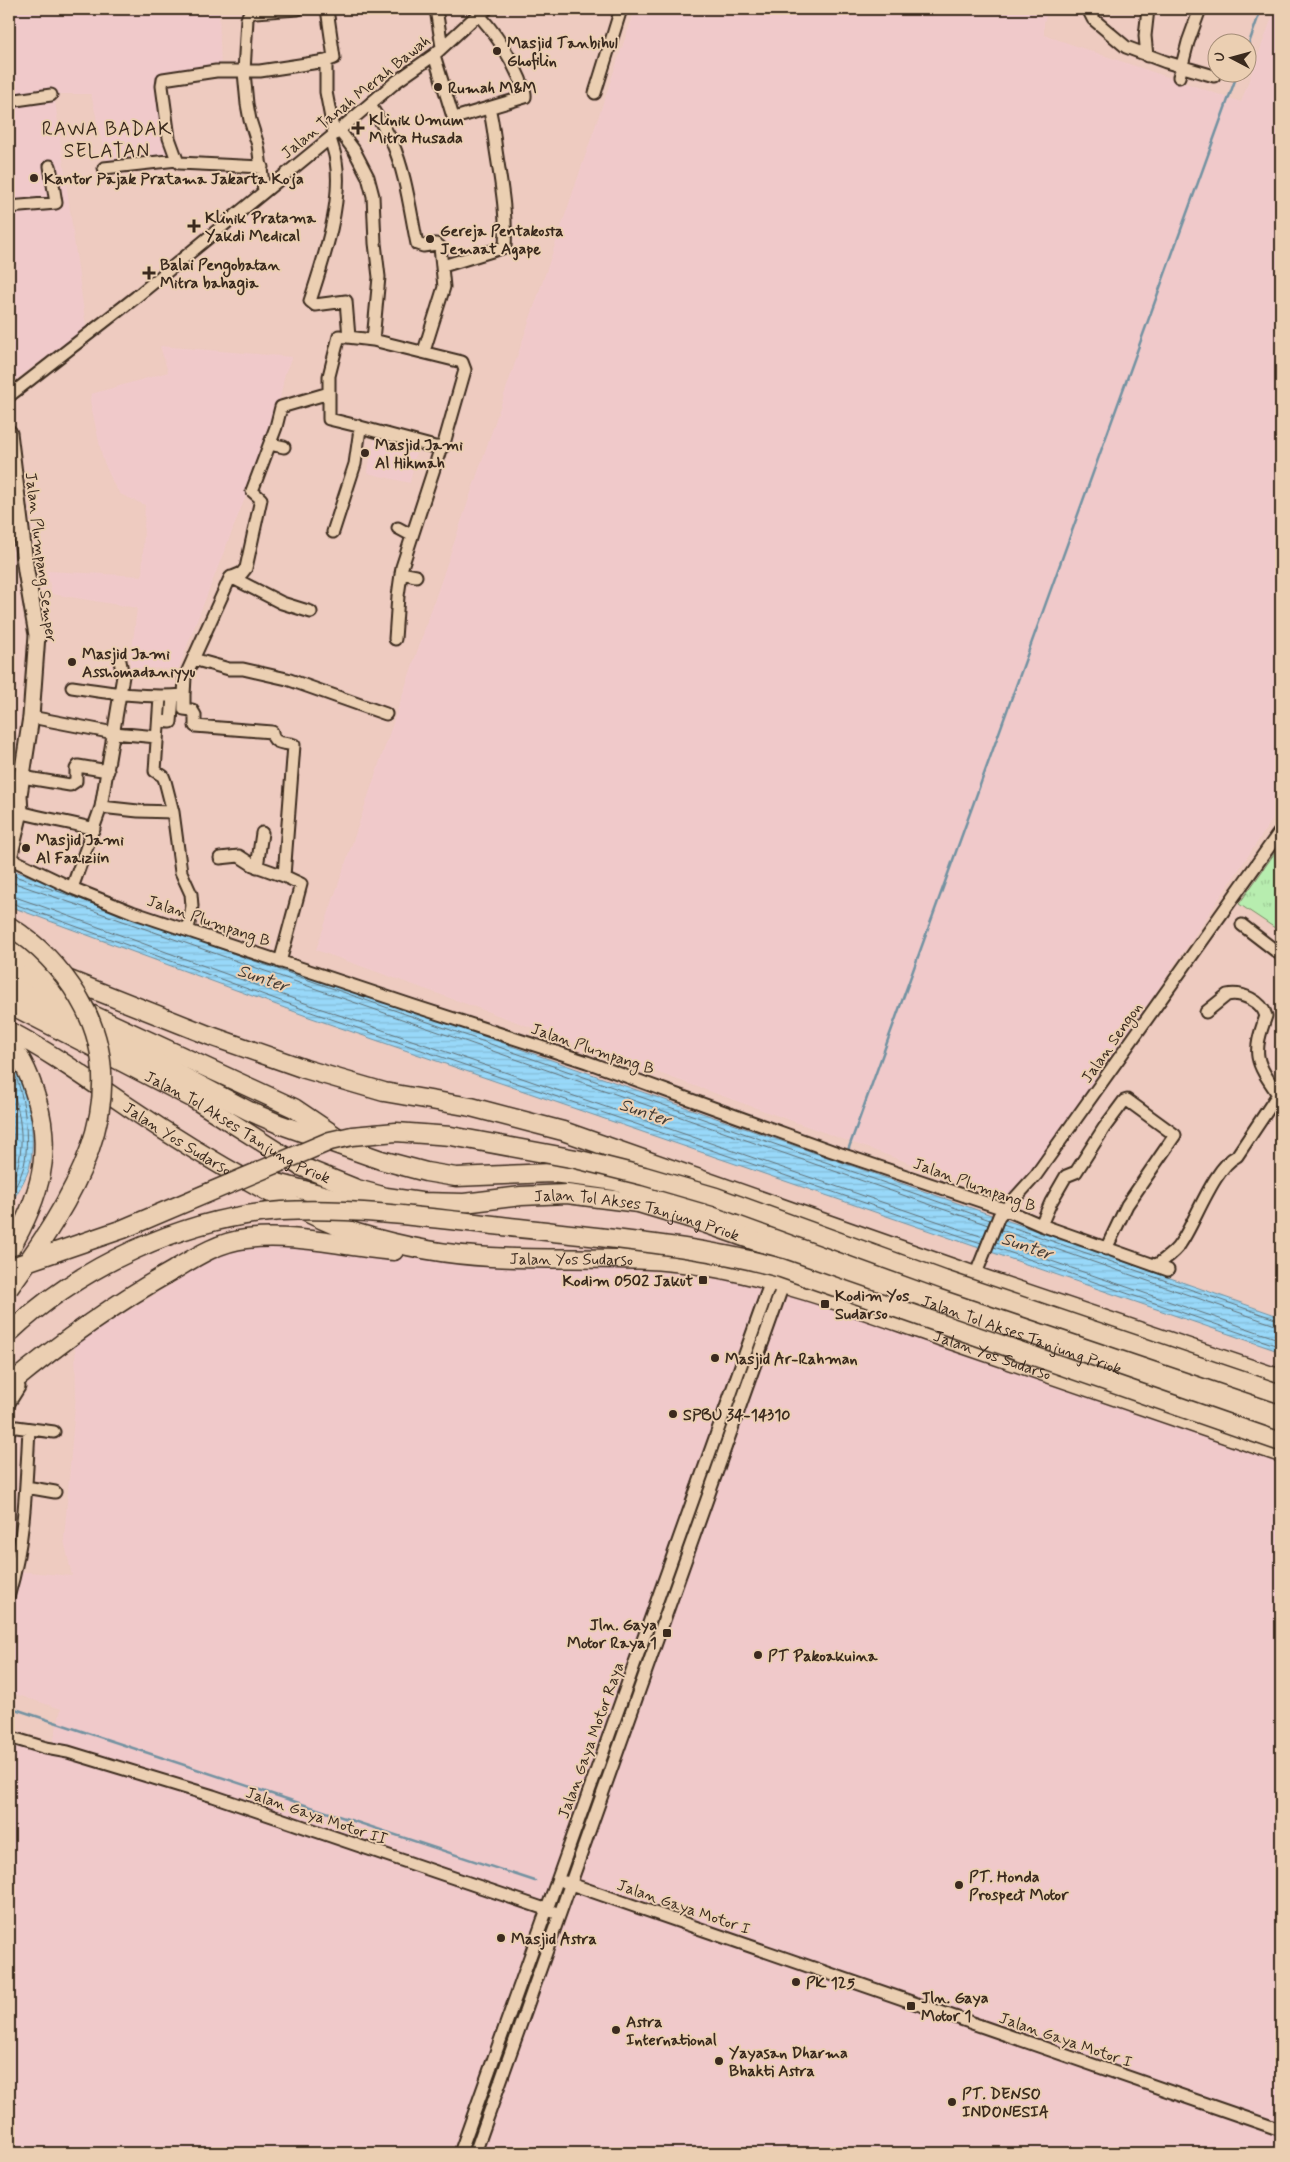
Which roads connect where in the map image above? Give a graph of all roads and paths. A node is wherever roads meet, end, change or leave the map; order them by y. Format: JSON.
{"nodes":[{"id":1,"x":298,"y":9,"type":"edge"},
{"id":2,"x":328,"y":9,"type":"edge"},
{"id":3,"x":436,"y":9,"type":"edge"},
{"id":4,"x":621,"y":9,"type":"edge"},
{"id":5,"x":1090,"y":9,"type":"edge"},
{"id":6,"x":1148,"y":9,"type":"edge"},
{"id":7,"x":1200,"y":9,"type":"edge"},
{"id":8,"x":278,"y":10,"type":"edge"},
{"id":9,"x":483,"y":12,"type":"edge"},
{"id":10,"x":438,"y":51,"type":"junction"},
{"id":11,"x":1147,"y":56,"type":"junction"},
{"id":12,"x":326,"y":61,"type":"junction"},
{"id":13,"x":244,"y":72,"type":"junction"},
{"id":14,"x":1180,"y":72,"type":"junction"},
{"id":15,"x":1208,"y":75,"type":"edge"},
{"id":16,"x":595,"y":93,"type":"dead end"},
{"id":17,"x":51,"y":95,"type":"dead end"},
{"id":18,"x":9,"y":101,"type":"edge"},
{"id":19,"x":370,"y":106,"type":"junction"},
{"id":20,"x":489,"y":108,"type":"junction"},
{"id":21,"x":334,"y":134,"type":"junction"},
{"id":22,"x":177,"y":160,"type":"junction"},
{"id":23,"x":50,"y":166,"type":"dead end"},
{"id":24,"x":262,"y":167,"type":"junction"},
{"id":25,"x":104,"y":168,"type":"dead end"},
{"id":26,"x":264,"y":191,"type":"junction"},
{"id":27,"x":9,"y":207,"type":"edge"},
{"id":28,"x":443,"y":266,"type":"junction"},
{"id":29,"x":349,"y":337,"type":"junction"},
{"id":30,"x":368,"y":340,"type":"junction"},
{"id":31,"x":424,"y":351,"type":"junction"},
{"id":32,"x":329,"y":393,"type":"junction"},
{"id":33,"x":9,"y":396,"type":"edge"},
{"id":34,"x":359,"y":427,"type":"junction"},
{"id":35,"x":9,"y":434,"type":"edge"},
{"id":36,"x":270,"y":444,"type":"junction"},
{"id":37,"x":441,"y":447,"type":"junction"},
{"id":38,"x":284,"y":448,"type":"dead end"},
{"id":39,"x":398,"y":528,"type":"dead end"},
{"id":40,"x":333,"y":532,"type":"dead end"},
{"id":41,"x":411,"y":535,"type":"junction"},
{"id":42,"x":401,"y":573,"type":"junction"},
{"id":43,"x":416,"y":576,"type":"dead end"},
{"id":44,"x":231,"y":577,"type":"junction"},
{"id":45,"x":311,"y":612,"type":"dead end"},
{"id":46,"x":391,"y":637,"type":"dead end"},
{"id":47,"x":192,"y":659,"type":"junction"},
{"id":48,"x":120,"y":661,"type":"dead end"},
{"id":49,"x":72,"y":687,"type":"dead end"},
{"id":50,"x":120,"y":694,"type":"junction"},
{"id":51,"x":178,"y":695,"type":"junction"},
{"id":52,"x":160,"y":697,"type":"junction"},
{"id":53,"x":386,"y":714,"type":"dead end"},
{"id":54,"x":31,"y":717,"type":"junction"},
{"id":55,"x":159,"y":721,"type":"junction"},
{"id":56,"x":114,"y":733,"type":"junction"},
{"id":57,"x":157,"y":737,"type":"junction"},
{"id":58,"x":108,"y":771,"type":"junction"},
{"id":59,"x":22,"y":777,"type":"junction"},
{"id":60,"x":101,"y":807,"type":"junction"},
{"id":61,"x":19,"y":808,"type":"junction"},
{"id":62,"x":173,"y":812,"type":"junction"},
{"id":63,"x":9,"y":826,"type":"edge"},
{"id":64,"x":94,"y":830,"type":"junction"},
{"id":65,"x":1281,"y":830,"type":"edge"},
{"id":66,"x":262,"y":834,"type":"dead end"},
{"id":67,"x":9,"y":858,"type":"edge"},
{"id":68,"x":220,"y":858,"type":"dead end"},
{"id":69,"x":257,"y":866,"type":"junction"},
{"id":70,"x":284,"y":876,"type":"junction"},
{"id":71,"x":72,"y":888,"type":"junction"},
{"id":72,"x":1242,"y":925,"type":"dead end"},
{"id":73,"x":9,"y":926,"type":"edge"},
{"id":74,"x":188,"y":930,"type":"junction"},
{"id":75,"x":9,"y":944,"type":"edge"},
{"id":76,"x":1281,"y":954,"type":"edge"},
{"id":77,"x":9,"y":956,"type":"edge"},
{"id":78,"x":280,"y":962,"type":"junction"},
{"id":79,"x":41,"y":968,"type":"junction"},
{"id":80,"x":9,"y":970,"type":"edge"},
{"id":81,"x":9,"y":985,"type":"edge"},
{"id":82,"x":9,"y":1004,"type":"edge"},
{"id":83,"x":1206,"y":1012,"type":"dead end"},
{"id":84,"x":9,"y":1031,"type":"edge"},
{"id":85,"x":9,"y":1044,"type":"edge"},
{"id":86,"x":1280,"y":1092,"type":"edge"},
{"id":87,"x":356,"y":1150,"type":"junction"},
{"id":88,"x":197,"y":1152,"type":"junction"},
{"id":89,"x":421,"y":1202,"type":"junction"},
{"id":90,"x":1002,"y":1212,"type":"junction"},
{"id":91,"x":1041,"y":1225,"type":"junction"},
{"id":92,"x":790,"y":1244,"type":"junction"},
{"id":93,"x":1106,"y":1249,"type":"junction"},
{"id":94,"x":9,"y":1251,"type":"edge"},
{"id":95,"x":469,"y":1255,"type":"junction"},
{"id":96,"x":9,"y":1268,"type":"edge"},
{"id":97,"x":975,"y":1276,"type":"junction"},
{"id":98,"x":777,"y":1283,"type":"junction"},
{"id":99,"x":9,"y":1288,"type":"edge"},
{"id":100,"x":9,"y":1333,"type":"edge"},
{"id":101,"x":743,"y":1358,"type":"junction"},
{"id":102,"x":754,"y":1362,"type":"junction"},
{"id":103,"x":1281,"y":1379,"type":"edge"},
{"id":104,"x":14,"y":1386,"type":"edge"},
{"id":105,"x":1281,"y":1394,"type":"edge"},
{"id":106,"x":9,"y":1403,"type":"edge"},
{"id":107,"x":1281,"y":1408,"type":"edge"},
{"id":108,"x":1281,"y":1425,"type":"edge"},
{"id":109,"x":9,"y":1426,"type":"edge"},
{"id":110,"x":28,"y":1429,"type":"junction"},
{"id":111,"x":54,"y":1432,"type":"dead end"},
{"id":112,"x":1281,"y":1442,"type":"edge"},
{"id":113,"x":1281,"y":1453,"type":"edge"},
{"id":114,"x":26,"y":1488,"type":"junction"},
{"id":115,"x":55,"y":1492,"type":"dead end"},
{"id":116,"x":13,"y":1565,"type":"edge"},
{"id":117,"x":9,"y":1594,"type":"edge"},
{"id":118,"x":650,"y":1622,"type":"junction"},
{"id":119,"x":662,"y":1626,"type":"junction"},
{"id":120,"x":9,"y":1737,"type":"edge"},
{"id":121,"x":557,"y":1880,"type":"junction"},
{"id":122,"x":570,"y":1884,"type":"junction"},
{"id":123,"x":547,"y":1909,"type":"junction"},
{"id":124,"x":560,"y":1913,"type":"junction"},
{"id":125,"x":512,"y":2008,"type":"junction"},
{"id":126,"x":524,"y":2012,"type":"junction"},
{"id":127,"x":1281,"y":2130,"type":"edge"},
{"id":128,"x":460,"y":2153,"type":"edge"},
{"id":129,"x":474,"y":2153,"type":"edge"}],
"edges":[{"from":1,"to":8,"type":"street"},
{"from":2,"to":12,"type":"street"},
{"from":3,"to":10,"type":"street"},
{"from":4,"to":16,"type":"street"},
{"from":5,"to":11,"type":"street"},
{"from":6,"to":11,"type":"street"},
{"from":7,"to":14,"type":"street"},
{"from":8,"to":13,"type":"street"},
{"from":9,"to":10,"type":"street","name":"Jalan Tanah Merah Bawah"},
{"from":9,"to":20,"type":"street"},
{"from":10,"to":19,"type":"street","name":"Jalan Tanah Merah Bawah"},
{"from":10,"to":20,"type":"street"},
{"from":11,"to":14,"type":"street"},
{"from":12,"to":13,"type":"street"},
{"from":12,"to":21,"type":"street"},
{"from":13,"to":22,"type":"street"},
{"from":13,"to":24,"type":"street"},
{"from":14,"to":15,"type":"street"},
{"from":17,"to":18,"type":"street"},
{"from":19,"to":21,"type":"street","name":"Jalan Tanah Merah Bawah"},
{"from":19,"to":28,"type":"street"},
{"from":20,"to":28,"type":"street"},
{"from":21,"to":26,"type":"street","name":"Jalan Tanah Merah Bawah"},
{"from":21,"to":29,"type":"street"},
{"from":21,"to":30,"type":"street"},
{"from":22,"to":24,"type":"street"},
{"from":22,"to":25,"type":"street"},
{"from":23,"to":27,"type":"street"},
{"from":24,"to":26,"type":"street"},
{"from":26,"to":33,"type":"street","name":"Jalan Tanah Merah Bawah"},
{"from":28,"to":31,"type":"street"},
{"from":29,"to":30,"type":"street"},
{"from":29,"to":32,"type":"street"},
{"from":30,"to":31,"type":"street"},
{"from":31,"to":37,"type":"street"},
{"from":32,"to":34,"type":"street"},
{"from":32,"to":36,"type":"street"},
{"from":34,"to":37,"type":"street"},
{"from":34,"to":40,"type":"street"},
{"from":35,"to":54,"type":"main road","name":"Jalan Plumpang Semper"},
{"from":36,"to":38,"type":"street"},
{"from":36,"to":44,"type":"street"},
{"from":37,"to":41,"type":"street"},
{"from":39,"to":41,"type":"street"},
{"from":41,"to":42,"type":"street"},
{"from":42,"to":43,"type":"street"},
{"from":42,"to":46,"type":"street"},
{"from":44,"to":45,"type":"street"},
{"from":44,"to":47,"type":"street"},
{"from":47,"to":51,"type":"street"},
{"from":47,"to":53,"type":"street"},
{"from":48,"to":50,"type":"street"},
{"from":49,"to":50,"type":"street"},
{"from":50,"to":52,"type":"street"},
{"from":50,"to":56,"type":"street"},
{"from":51,"to":52,"type":"street"},
{"from":51,"to":55,"type":"street"},
{"from":51,"to":70,"type":"street"},
{"from":52,"to":55,"type":"street"},
{"from":54,"to":56,"type":"street"},
{"from":54,"to":59,"type":"main road","name":"Jalan Plumpang Semper"},
{"from":55,"to":57,"type":"street"},
{"from":56,"to":57,"type":"street"},
{"from":56,"to":58,"type":"street"},
{"from":57,"to":62,"type":"street"},
{"from":58,"to":59,"type":"street"},
{"from":58,"to":60,"type":"street"},
{"from":59,"to":61,"type":"main road","name":"Jalan Plumpang Semper"},
{"from":60,"to":62,"type":"street"},
{"from":60,"to":64,"type":"street"},
{"from":61,"to":63,"type":"main road","name":"Jalan Plumpang Semper"},
{"from":61,"to":64,"type":"street"},
{"from":61,"to":67,"type":"main road","name":"Jalan Plumpang Semper"},
{"from":62,"to":74,"type":"street"},
{"from":64,"to":71,"type":"street"},
{"from":65,"to":90,"type":"street","name":"Jalan Sengon"},
{"from":66,"to":69,"type":"street"},
{"from":67,"to":71,"type":"street","name":"Jalan Plumpang B"},
{"from":68,"to":69,"type":"street"},
{"from":69,"to":70,"type":"street"},
{"from":70,"to":78,"type":"street"},
{"from":71,"to":74,"type":"street","name":"Jalan Plumpang B"},
{"from":72,"to":76,"type":"street"},
{"from":73,"to":99,"type":"highway","bridge":true},
{"from":74,"to":78,"type":"street","name":"Jalan Plumpang B"},
{"from":75,"to":79,"type":"main road"},
{"from":77,"to":79,"type":"highway"},
{"from":78,"to":90,"type":"street","name":"Jalan Plumpang B"},
{"from":79,"to":97,"type":"highway"},
{"from":80,"to":87,"type":"highway"},
{"from":81,"to":87,"type":"highway","name":"Jalan Tol Akses Tanjung Priok"},
{"from":82,"to":89,"type":"highway","name":"Jalan Tol Akses Tanjung Priok"},
{"from":83,"to":86,"type":"street"},
{"from":84,"to":88,"type":"highway","name":"Jalan Yos Sudarso"},
{"from":85,"to":94,"type":"highway"},
{"from":86,"to":93,"type":"street","name":"Jalan Plumpang B"},
{"from":87,"to":92,"type":"highway","name":"Jalan Tol Akses Tanjung Priok"},
{"from":88,"to":89,"type":"highway"},
{"from":88,"to":95,"type":"highway","name":"Jalan Yos Sudarso"},
{"from":89,"to":92,"type":"highway","name":"Jalan Tol Akses Tanjung Priok"},
{"from":90,"to":91,"type":"street","name":"Jalan Plumpang B"},
{"from":90,"to":97,"type":"street","name":"Jalan Sengon"},
{"from":91,"to":93,"type":"street","name":"Jalan Plumpang B"},
{"from":91,"to":93,"type":"street"},
{"from":92,"to":107,"type":"highway","name":"Jalan Tol Akses Tanjung Priok"},
{"from":92,"to":108,"type":"highway","name":"Jalan Tol Akses Tanjung Priok"},
{"from":95,"to":98,"type":"highway","name":"Jalan Yos Sudarso"},
{"from":95,"to":104,"type":"highway"},
{"from":96,"to":105,"type":"highway","bridge":true},
{"from":97,"to":103,"type":"highway"},
{"from":98,"to":101,"type":"street","name":"Jalan Gaya Motor Raya"},
{"from":98,"to":102,"type":"street","name":"Jalan Gaya Motor Raya"},
{"from":98,"to":113,"type":"highway","name":"Jalan Yos Sudarso"},
{"from":100,"to":112,"type":"highway","bridge":true},
{"from":101,"to":102,"type":"street"},
{"from":101,"to":118,"type":"street","name":"Jalan Gaya Motor Raya"},
{"from":102,"to":119,"type":"street","name":"Jalan Gaya Motor Raya"},
{"from":104,"to":106,"type":"street"},
{"from":109,"to":110,"type":"street"},
{"from":110,"to":111,"type":"street"},
{"from":110,"to":114,"type":"street"},
{"from":114,"to":115,"type":"street"},
{"from":114,"to":116,"type":"street"},
{"from":116,"to":117,"type":"street"},
{"from":118,"to":119,"type":"street"},
{"from":118,"to":121,"type":"street","name":"Jalan Gaya Motor Raya"},
{"from":119,"to":122,"type":"street","name":"Jalan Gaya Motor Raya"},
{"from":120,"to":123,"type":"street","name":"Jalan Gaya Motor II"},
{"from":121,"to":122,"type":"street","name":"Jalan Gaya Motor I"},
{"from":121,"to":123,"type":"street","name":"Jalan Gaya Motor Raya"},
{"from":122,"to":124,"type":"street","name":"Jalan Gaya Motor Raya"},
{"from":122,"to":127,"type":"street","name":"Jalan Gaya Motor I"},
{"from":123,"to":124,"type":"street","name":"Jalan Gaya Motor II"},
{"from":123,"to":125,"type":"street","name":"Jalan Gaya Motor Raya"},
{"from":124,"to":126,"type":"street","name":"Jalan Gaya Motor Raya"},
{"from":125,"to":126,"type":"street"},
{"from":125,"to":128,"type":"street","name":"Jalan Gaya Motor Raya"},
{"from":126,"to":129,"type":"street","name":"Jalan Gaya Motor Raya"}]}
